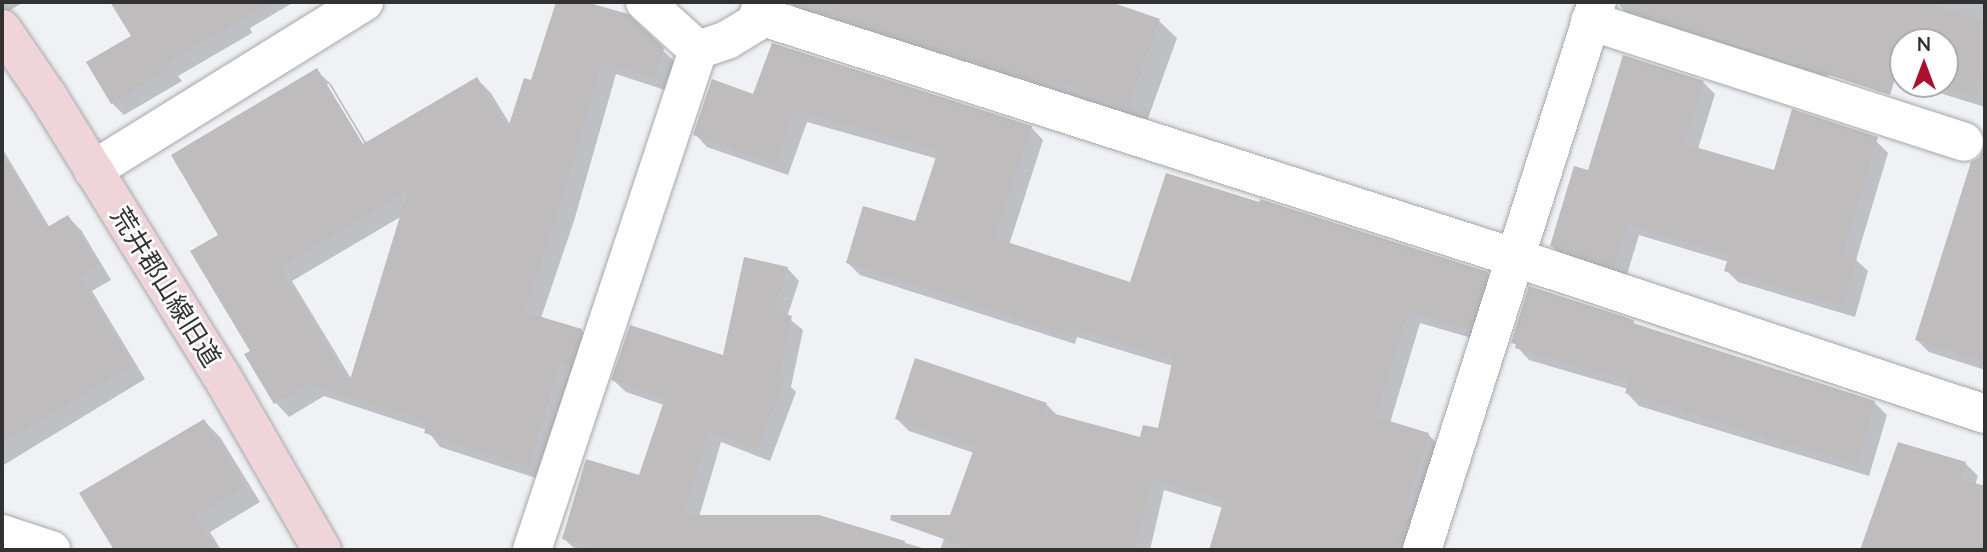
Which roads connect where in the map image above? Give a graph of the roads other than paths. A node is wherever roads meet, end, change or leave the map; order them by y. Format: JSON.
{"nodes":[{"id":1,"x":364,"y":2,"type":"edge"},
{"id":2,"x":645,"y":2,"type":"edge"},
{"id":3,"x":762,"y":9,"type":"edge"},
{"id":4,"x":1594,"y":11,"type":"edge"},
{"id":5,"x":2,"y":29,"type":"edge"},
{"id":6,"x":698,"y":51,"type":"junction"},
{"id":7,"x":1964,"y":142,"type":"dead end"},
{"id":8,"x":93,"y":170,"type":"junction"},
{"id":9,"x":1513,"y":257,"type":"junction"},
{"id":10,"x":1985,"y":414,"type":"edge"},
{"id":11,"x":2,"y":534,"type":"edge"},
{"id":12,"x":50,"y":550,"type":"edge"},
{"id":13,"x":321,"y":550,"type":"edge"},
{"id":14,"x":532,"y":550,"type":"edge"},
{"id":15,"x":1422,"y":550,"type":"edge"}],
"edges":[{"from":1,"to":8,"type":"street"},
{"from":2,"to":6,"type":"street"},
{"from":3,"to":6,"type":"street"},
{"from":3,"to":9,"type":"street"},
{"from":4,"to":7,"type":"street"},
{"from":4,"to":9,"type":"street"},
{"from":5,"to":8,"type":"street","name":"荒井郡山線旧道"},
{"from":6,"to":14,"type":"street"},
{"from":8,"to":13,"type":"street","name":"荒井郡山線旧道"},
{"from":9,"to":10,"type":"street"},
{"from":9,"to":15,"type":"street"},
{"from":11,"to":12,"type":"street"}]}
